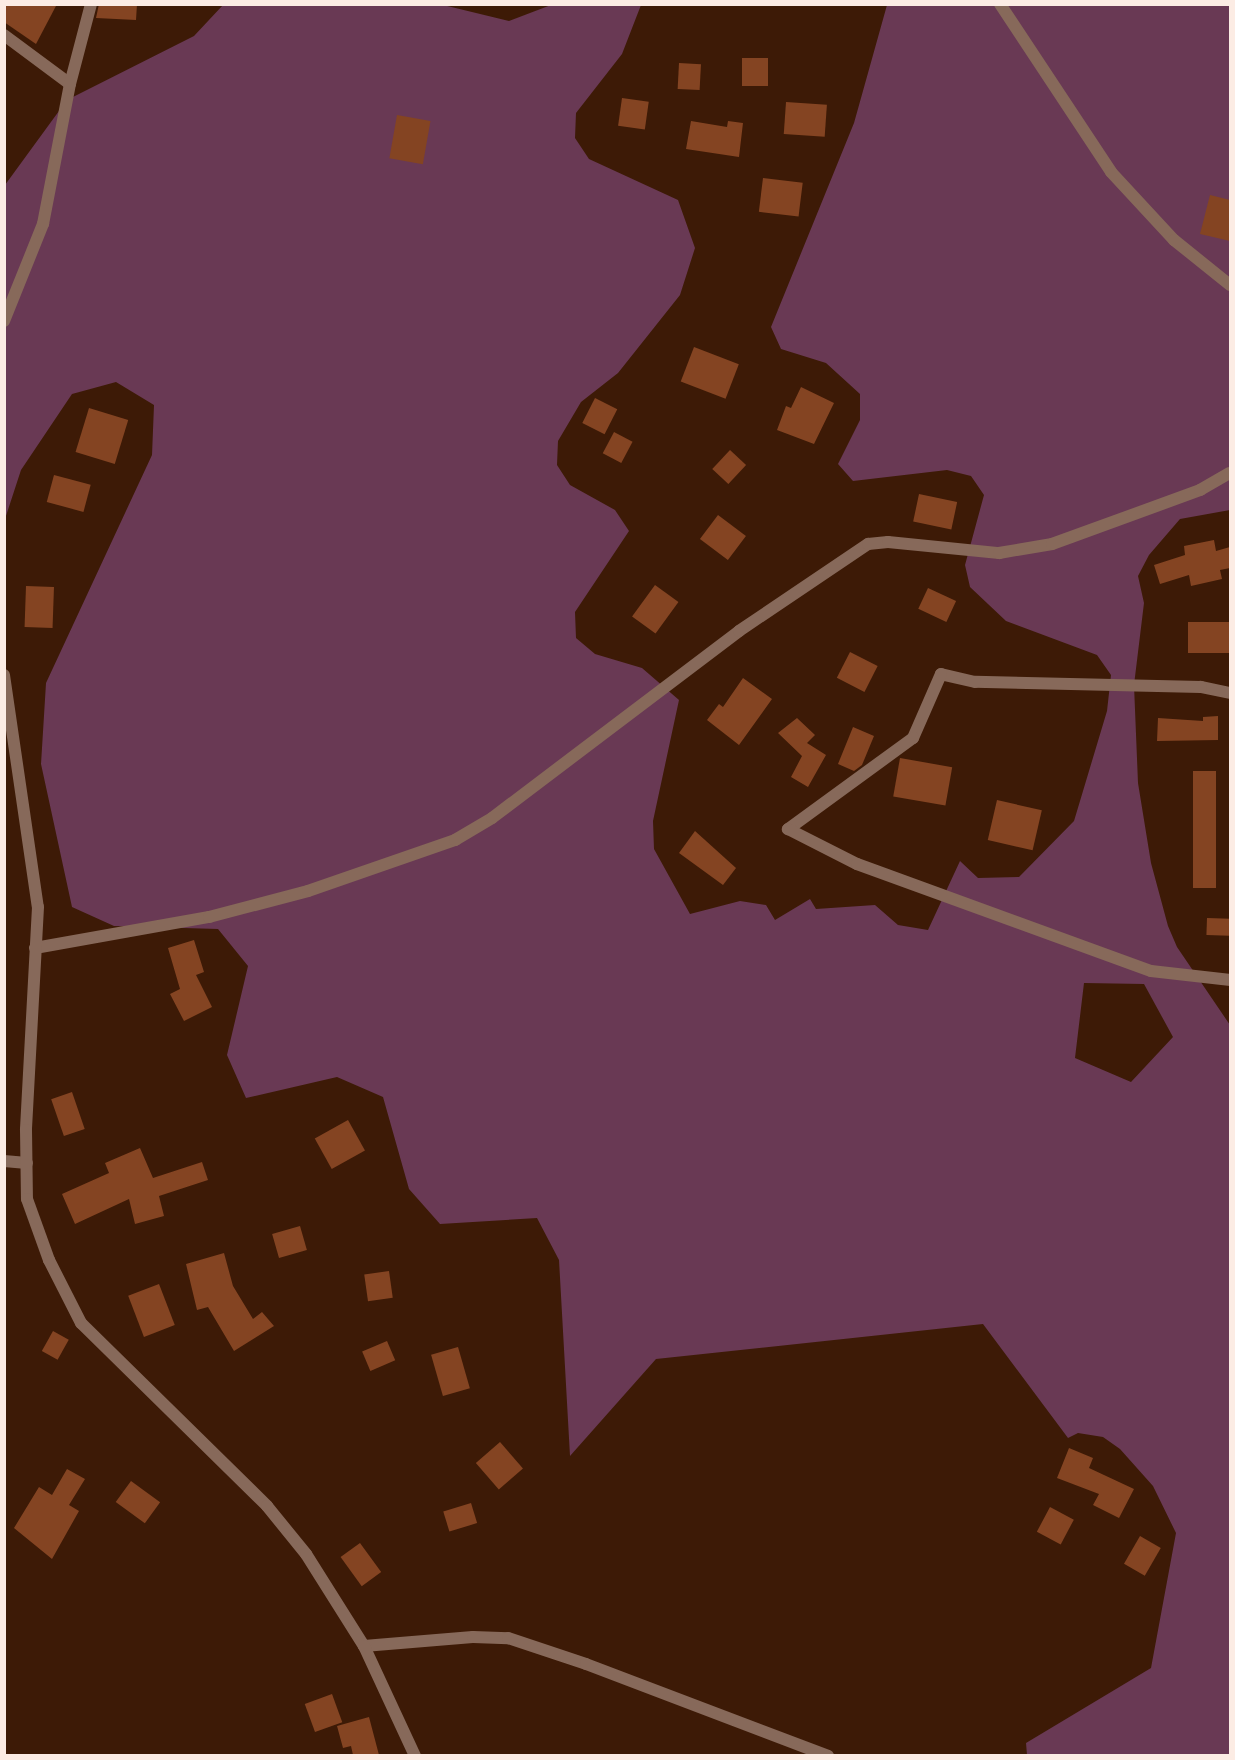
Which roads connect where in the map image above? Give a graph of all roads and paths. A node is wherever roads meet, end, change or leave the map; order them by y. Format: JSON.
{"nodes":[{"id":1,"x":91,"y":4,"type":"edge"},
{"id":2,"x":1000,"y":4,"type":"edge"},
{"id":3,"x":4,"y":35,"type":"edge"},
{"id":4,"x":69,"y":84,"type":"junction"},
{"id":5,"x":1230,"y":285,"type":"edge"},
{"id":6,"x":4,"y":321,"type":"edge"},
{"id":7,"x":1230,"y":473,"type":"edge"},
{"id":8,"x":4,"y":675,"type":"edge"},
{"id":9,"x":1230,"y":693,"type":"edge"},
{"id":10,"x":35,"y":948,"type":"junction"},
{"id":11,"x":1230,"y":980,"type":"edge"},
{"id":12,"x":4,"y":1161,"type":"edge"},
{"id":13,"x":27,"y":1163,"type":"junction"},
{"id":14,"x":364,"y":1646,"type":"junction"},
{"id":15,"x":415,"y":1755,"type":"edge"},
{"id":16,"x":828,"y":1755,"type":"edge"}],
"edges":[{"from":1,"to":4,"type":"street"},
{"from":2,"to":5,"type":"street"},
{"from":3,"to":4,"type":"street"},
{"from":4,"to":6,"type":"street"},
{"from":7,"to":10,"type":"street"},
{"from":8,"to":10,"type":"street"},
{"from":9,"to":11,"type":"street"},
{"from":10,"to":13,"type":"street"},
{"from":12,"to":13,"type":"street"},
{"from":13,"to":14,"type":"street"},
{"from":14,"to":15,"type":"street"},
{"from":14,"to":16,"type":"street"}]}
